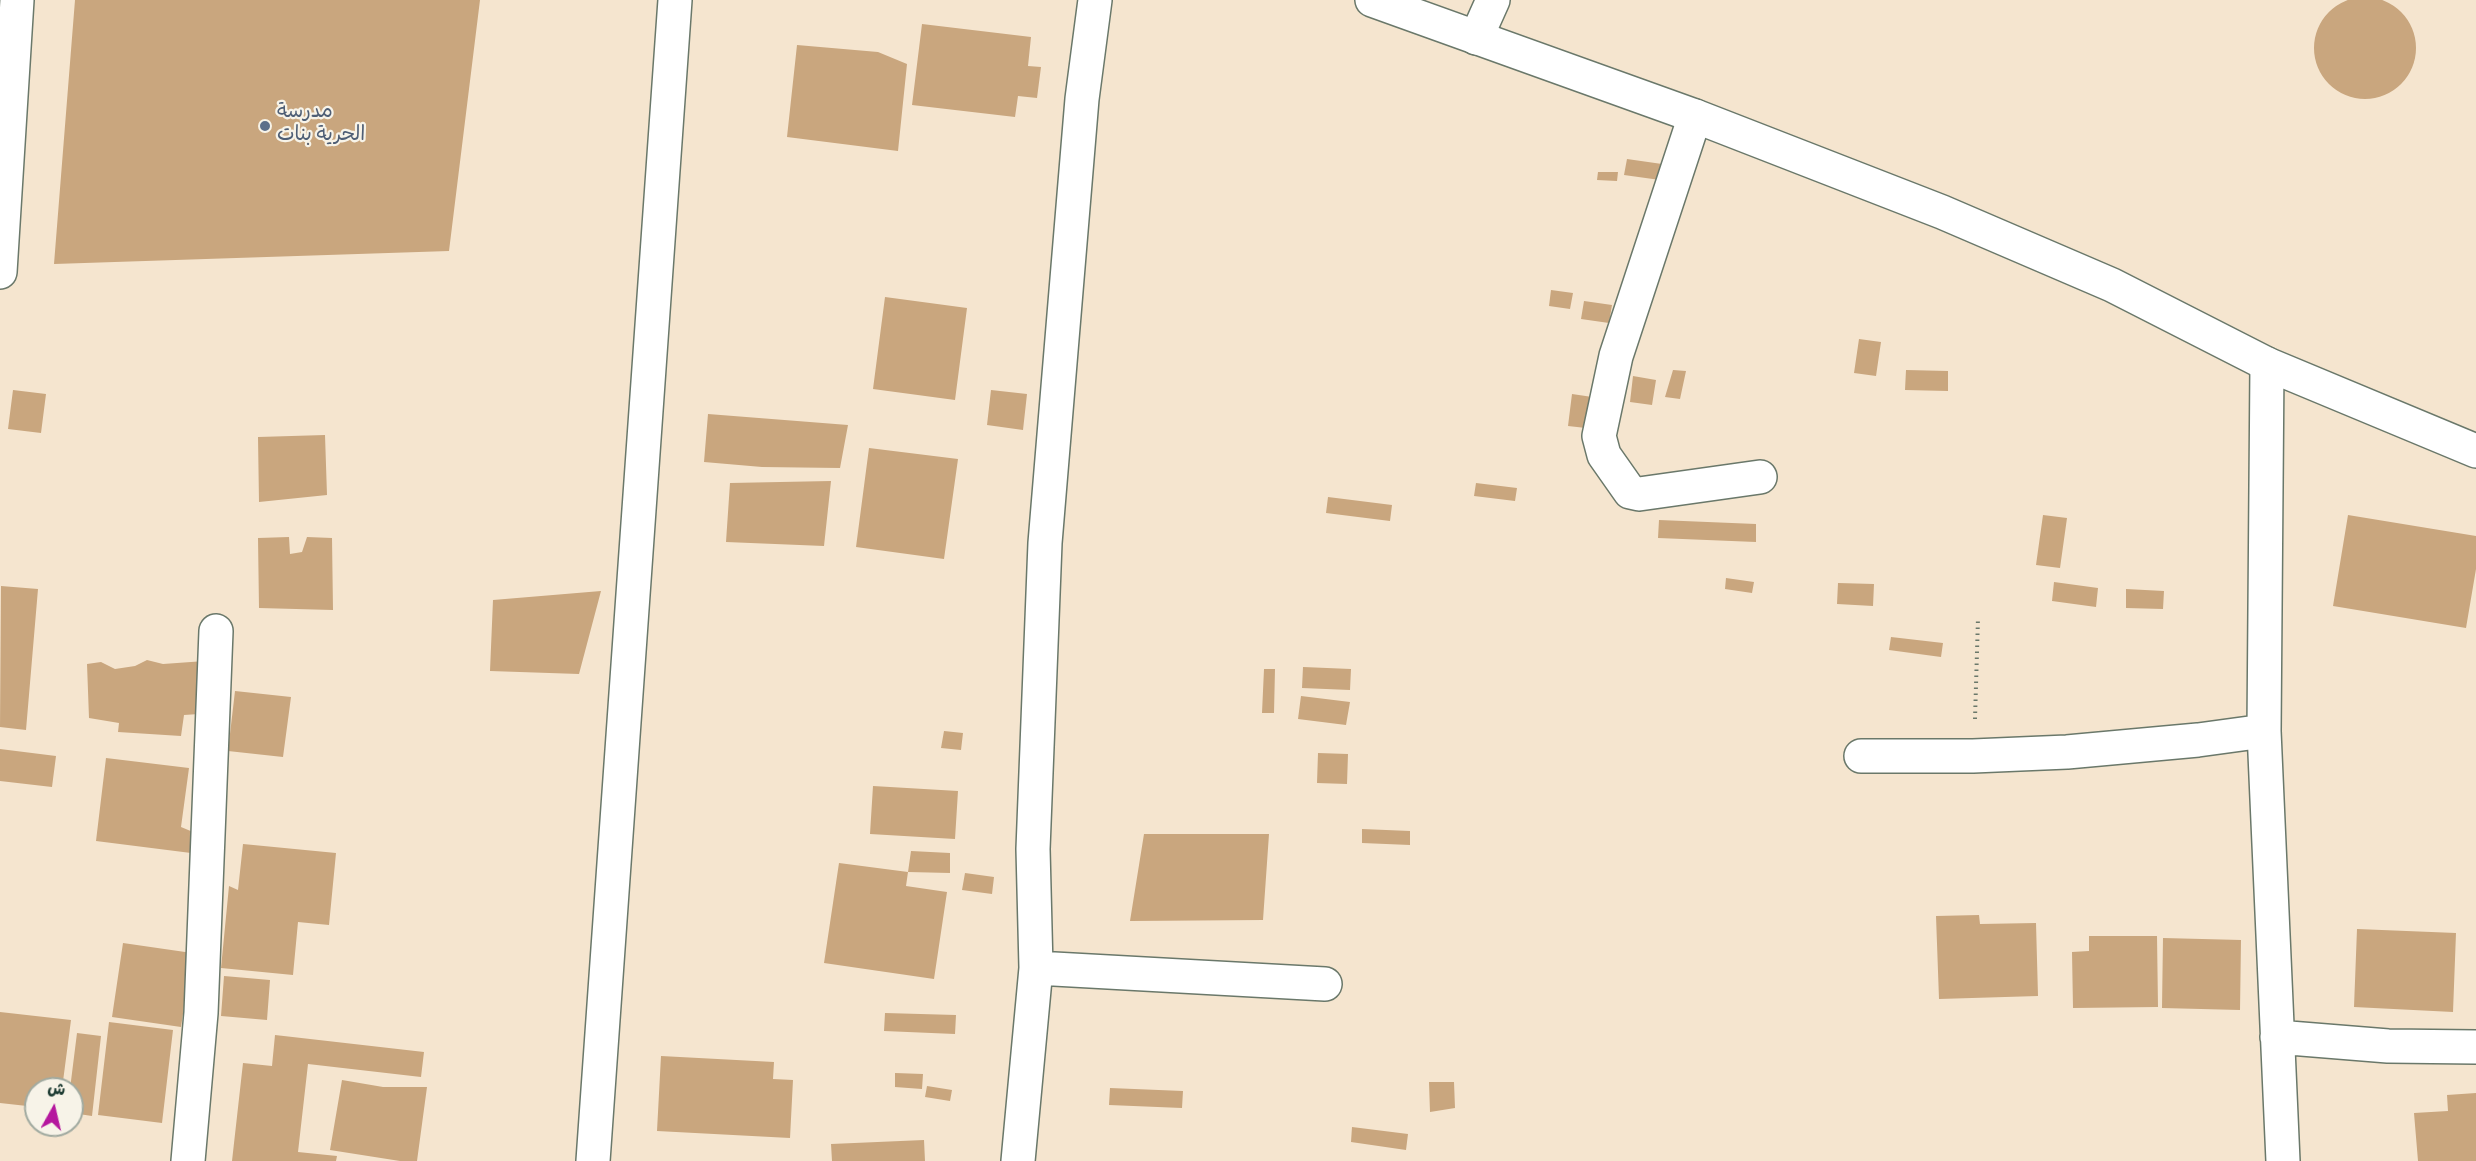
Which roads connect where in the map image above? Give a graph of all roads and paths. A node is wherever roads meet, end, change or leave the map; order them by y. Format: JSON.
{"nodes":[{"id":1,"x":17,"y":0,"type":"edge"},
{"id":2,"x":675,"y":0,"type":"edge"},
{"id":3,"x":1095,"y":0,"type":"edge"},
{"id":4,"x":1372,"y":0,"type":"edge"},
{"id":5,"x":1493,"y":0,"type":"edge"},
{"id":6,"x":1476,"y":38,"type":"junction"},
{"id":7,"x":1695,"y":116,"type":"junction"},
{"id":8,"x":0,"y":272,"type":"edge"},
{"id":9,"x":2268,"y":364,"type":"junction"},
{"id":10,"x":2476,"y":451,"type":"edge"},
{"id":11,"x":1760,"y":477,"type":"dead end"},
{"id":12,"x":1978,"y":618,"type":"dead end"},
{"id":13,"x":216,"y":631,"type":"dead end"},
{"id":14,"x":2264,"y":730,"type":"junction"},
{"id":15,"x":1861,"y":756,"type":"dead end"},
{"id":16,"x":1973,"y":756,"type":"junction"},
{"id":17,"x":1036,"y":968,"type":"junction"},
{"id":18,"x":1325,"y":984,"type":"dead end"},
{"id":19,"x":2277,"y":1037,"type":"junction"},
{"id":20,"x":2476,"y":1047,"type":"edge"},
{"id":21,"x":188,"y":1161,"type":"edge"},
{"id":22,"x":593,"y":1161,"type":"edge"},
{"id":23,"x":1018,"y":1161,"type":"edge"},
{"id":24,"x":2283,"y":1161,"type":"edge"}],
"edges":[{"from":1,"to":8,"type":"street"},
{"from":2,"to":22,"type":"street"},
{"from":3,"to":17,"type":"street"},
{"from":4,"to":6,"type":"street"},
{"from":5,"to":6,"type":"street"},
{"from":6,"to":7,"type":"street"},
{"from":7,"to":9,"type":"street"},
{"from":7,"to":11,"type":"street"},
{"from":9,"to":10,"type":"street"},
{"from":9,"to":14,"type":"street"},
{"from":12,"to":16,"type":"path"},
{"from":13,"to":21,"type":"street"},
{"from":14,"to":16,"type":"street"},
{"from":14,"to":19,"type":"street"},
{"from":15,"to":16,"type":"street"},
{"from":17,"to":18,"type":"street"},
{"from":17,"to":23,"type":"street"},
{"from":19,"to":20,"type":"street"},
{"from":19,"to":24,"type":"street"}]}
